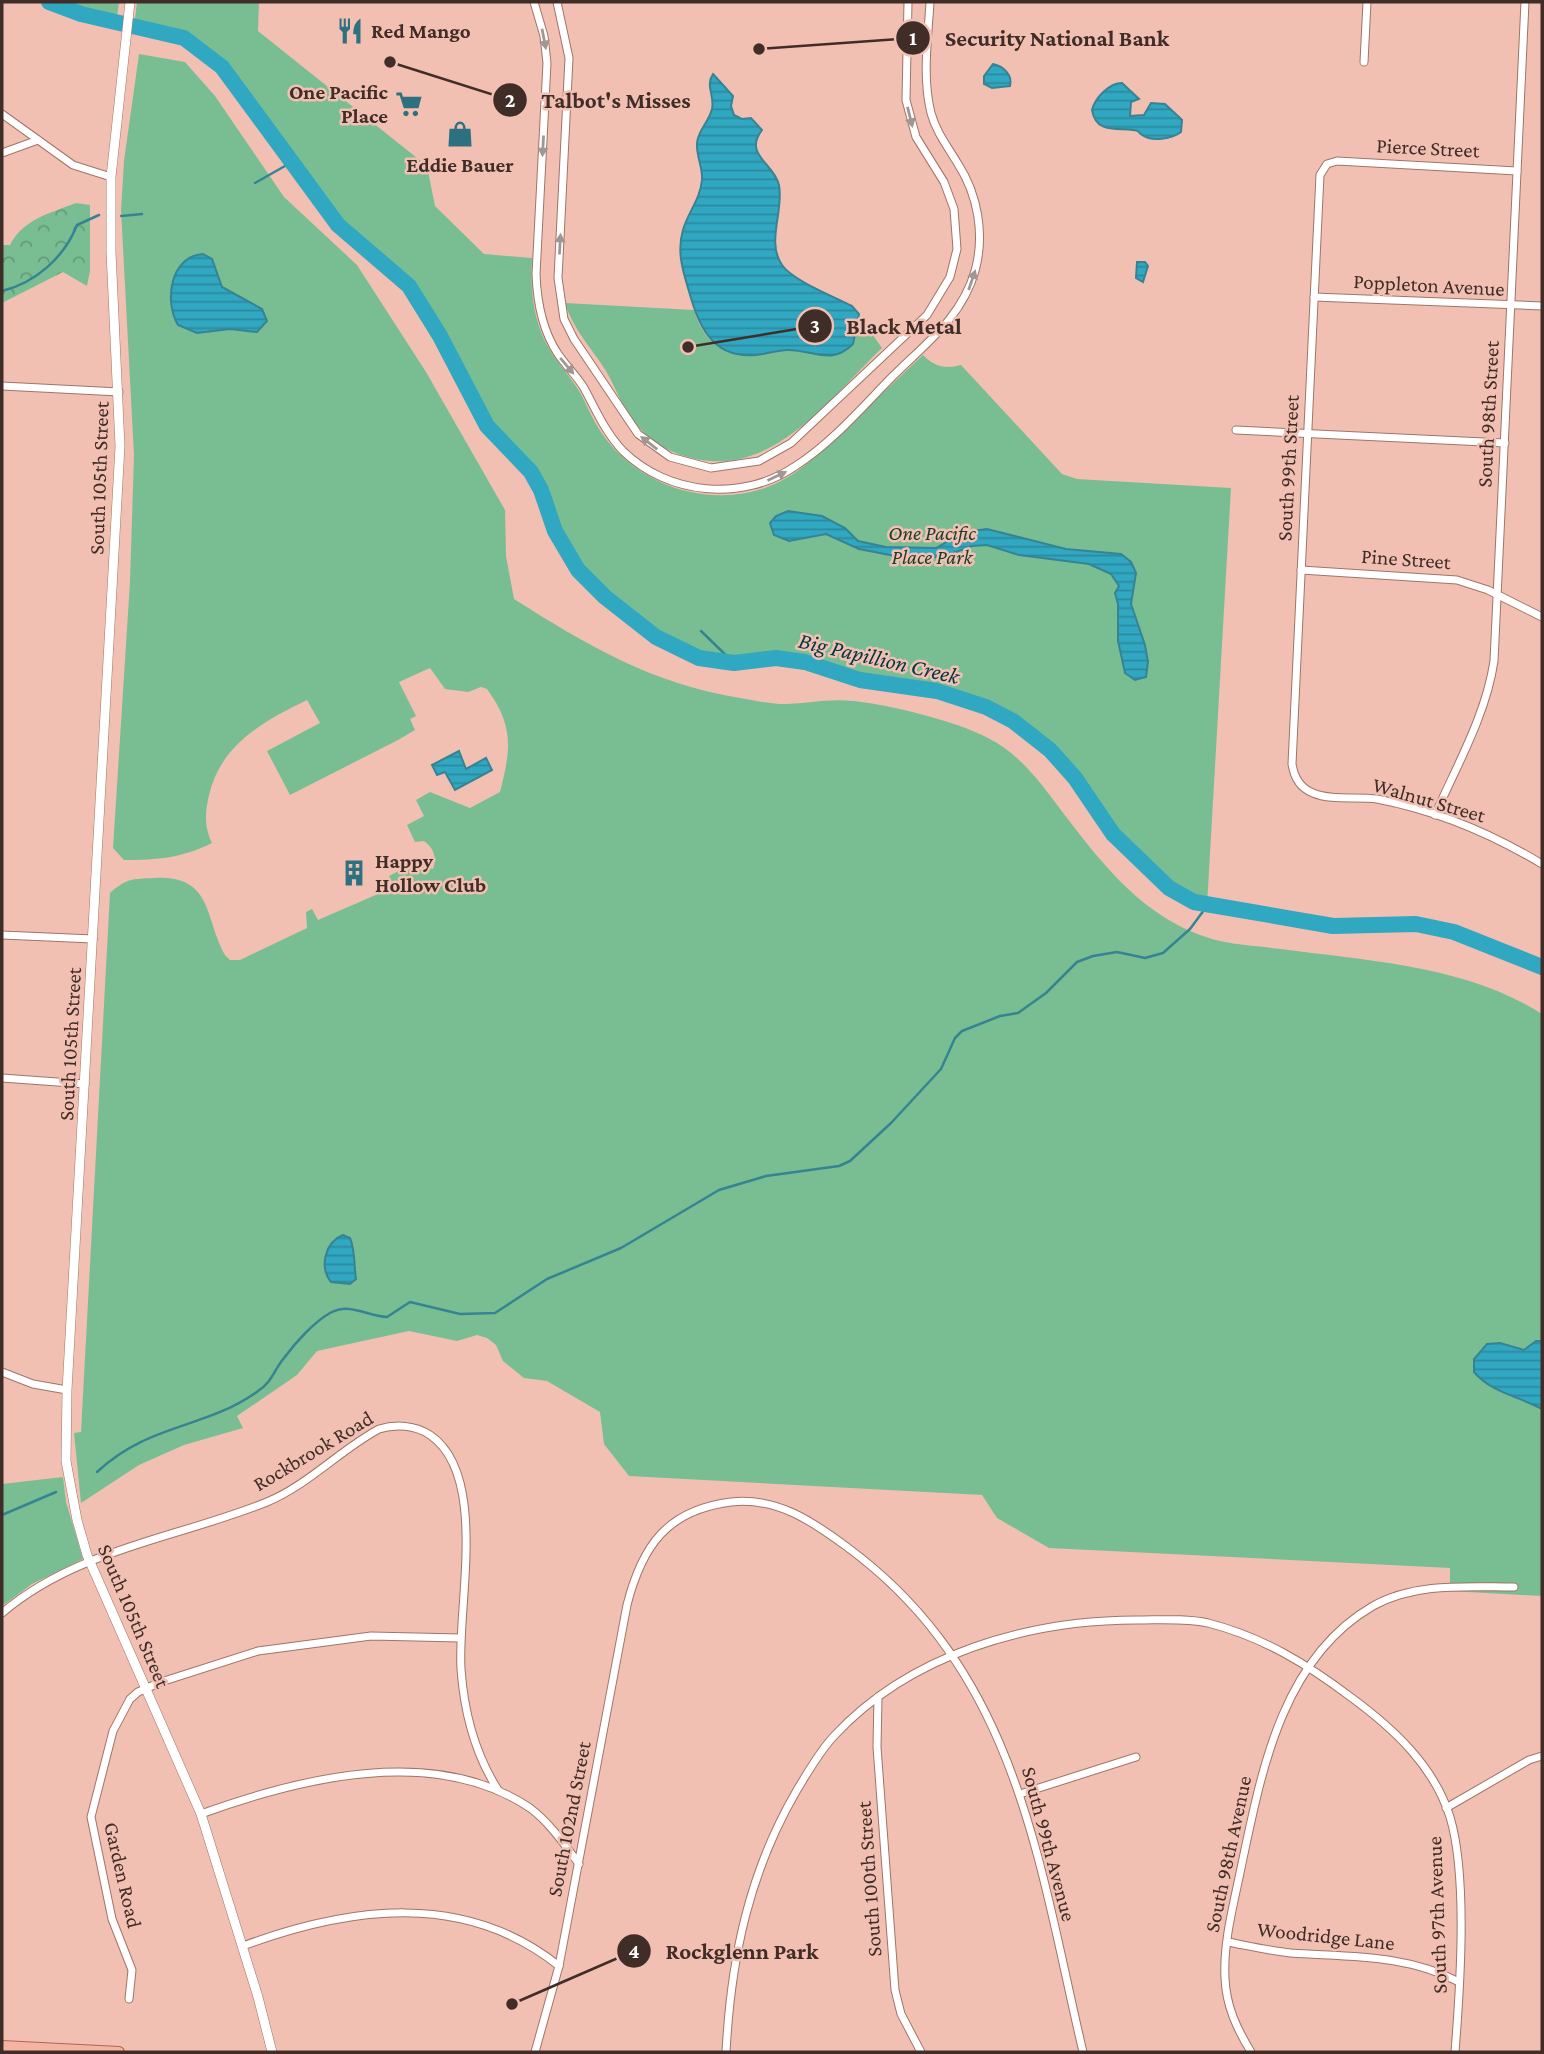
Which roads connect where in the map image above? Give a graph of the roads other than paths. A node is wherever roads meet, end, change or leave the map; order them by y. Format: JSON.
{"nodes":[{"id":1,"x":130,"y":2,"type":"edge"},
{"id":2,"x":534,"y":2,"type":"edge"},
{"id":3,"x":557,"y":2,"type":"edge"},
{"id":4,"x":908,"y":2,"type":"edge"},
{"id":5,"x":930,"y":2,"type":"edge"},
{"id":6,"x":1367,"y":2,"type":"edge"},
{"id":7,"x":1525,"y":2,"type":"edge"},
{"id":8,"x":1364,"y":62,"type":"dead end"},
{"id":9,"x":2,"y":114,"type":"edge"},
{"id":10,"x":38,"y":141,"type":"junction"},
{"id":11,"x":2,"y":153,"type":"edge"},
{"id":12,"x":1337,"y":161,"type":"joint"},
{"id":13,"x":1517,"y":171,"type":"junction"},
{"id":14,"x":111,"y":177,"type":"junction"},
{"id":15,"x":1314,"y":297,"type":"junction"},
{"id":16,"x":1511,"y":306,"type":"junction"},
{"id":17,"x":1542,"y":306,"type":"edge"},
{"id":18,"x":2,"y":386,"type":"edge"},
{"id":19,"x":119,"y":391,"type":"junction"},
{"id":20,"x":1236,"y":430,"type":"dead end"},
{"id":21,"x":1308,"y":433,"type":"junction"},
{"id":22,"x":1505,"y":443,"type":"junction"},
{"id":23,"x":1301,"y":570,"type":"junction"},
{"id":24,"x":1497,"y":595,"type":"junction"},
{"id":25,"x":1542,"y":617,"type":"edge"},
{"id":26,"x":1301,"y":785,"type":"joint"},
{"id":27,"x":1435,"y":815,"type":"junction"},
{"id":28,"x":1542,"y":864,"type":"edge"},
{"id":29,"x":2,"y":934,"type":"edge"},
{"id":30,"x":93,"y":939,"type":"junction"},
{"id":31,"x":2,"y":1078,"type":"edge"},
{"id":32,"x":85,"y":1084,"type":"junction"},
{"id":33,"x":3,"y":1375,"type":"edge"},
{"id":34,"x":67,"y":1390,"type":"junction"},
{"id":35,"x":90,"y":1562,"type":"junction"},
{"id":36,"x":1514,"y":1587,"type":"dead end"},
{"id":37,"x":2,"y":1613,"type":"edge"},
{"id":38,"x":460,"y":1638,"type":"junction"},
{"id":39,"x":952,"y":1656,"type":"junction"},
{"id":40,"x":1310,"y":1668,"type":"junction"},
{"id":41,"x":147,"y":1688,"type":"junction"},
{"id":42,"x":878,"y":1697,"type":"junction"},
{"id":43,"x":1542,"y":1756,"type":"edge"},
{"id":44,"x":1136,"y":1757,"type":"dead end"},
{"id":45,"x":498,"y":1790,"type":"junction"},
{"id":46,"x":1020,"y":1794,"type":"junction"},
{"id":47,"x":1446,"y":1808,"type":"junction"},
{"id":48,"x":201,"y":1814,"type":"junction"},
{"id":49,"x":579,"y":1864,"type":"junction"},
{"id":50,"x":1228,"y":1942,"type":"junction"},
{"id":51,"x":243,"y":1946,"type":"junction"},
{"id":52,"x":559,"y":1966,"type":"junction"},
{"id":53,"x":1459,"y":1982,"type":"junction"},
{"id":54,"x":129,"y":1999,"type":"dead end"},
{"id":55,"x":2,"y":2046,"type":"edge"},
{"id":56,"x":118,"y":2052,"type":"edge"},
{"id":57,"x":272,"y":2052,"type":"edge"},
{"id":58,"x":535,"y":2052,"type":"edge"},
{"id":59,"x":726,"y":2052,"type":"edge"},
{"id":60,"x":921,"y":2052,"type":"edge"},
{"id":61,"x":1083,"y":2052,"type":"edge"},
{"id":62,"x":1251,"y":2052,"type":"edge"},
{"id":63,"x":1455,"y":2052,"type":"edge"}],
"edges":[{"from":1,"to":14,"type":"street","name":"South 105th Street"},
{"from":2,"to":5,"type":"street","one_way":true},
{"from":4,"to":3,"type":"street","one_way":true},
{"from":6,"to":8,"type":"street"},
{"from":7,"to":13,"type":"street","name":"South 98th Street"},
{"from":9,"to":10,"type":"street"},
{"from":10,"to":11,"type":"street"},
{"from":10,"to":14,"type":"street"},
{"from":12,"to":13,"type":"street","name":"Pierce Street"},
{"from":12,"to":15,"type":"street","name":"South 99th Street"},
{"from":13,"to":16,"type":"street","name":"South 98th Street"},
{"from":14,"to":19,"type":"street","name":"South 105th Street"},
{"from":15,"to":16,"type":"street","name":"Poppleton Avenue"},
{"from":15,"to":21,"type":"street","name":"South 99th Street"},
{"from":16,"to":17,"type":"street","name":"Poppleton Avenue"},
{"from":16,"to":22,"type":"street","name":"South 98th Street"},
{"from":18,"to":19,"type":"street"},
{"from":19,"to":30,"type":"street","name":"South 105th Street"},
{"from":20,"to":21,"type":"street"},
{"from":21,"to":22,"type":"street"},
{"from":21,"to":23,"type":"street","name":"South 99th Street"},
{"from":22,"to":24,"type":"street","name":"South 98th Street"},
{"from":23,"to":24,"type":"street","name":"Pine Street"},
{"from":23,"to":26,"type":"street","name":"South 99th Street"},
{"from":24,"to":25,"type":"street","name":"Pine Street"},
{"from":24,"to":27,"type":"street","name":"South 98th Street"},
{"from":26,"to":27,"type":"street","name":"Walnut Street"},
{"from":27,"to":28,"type":"street","name":"Walnut Street"},
{"from":29,"to":30,"type":"street"},
{"from":30,"to":32,"type":"street","name":"South 105th Street"},
{"from":31,"to":32,"type":"street"},
{"from":32,"to":34,"type":"street","name":"South 105th Street"},
{"from":33,"to":34,"type":"street"},
{"from":34,"to":35,"type":"street","name":"South 105th Street"},
{"from":35,"to":37,"type":"street","name":"Rockbrook Road"},
{"from":35,"to":38,"type":"street","name":"Rockbrook Road"},
{"from":35,"to":41,"type":"street","name":"South 105th Street"},
{"from":36,"to":40,"type":"street"},
{"from":38,"to":41,"type":"street"},
{"from":38,"to":45,"type":"street","name":"Rockbrook Road"},
{"from":39,"to":40,"type":"street"},
{"from":39,"to":42,"type":"street"},
{"from":39,"to":46,"type":"street","name":"South 99th Avenue"},
{"from":39,"to":49,"type":"street","name":"South 102nd Street"},
{"from":40,"to":47,"type":"street","name":"South 97th Avenue"},
{"from":40,"to":50,"type":"street","name":"South 98th Avenue"},
{"from":41,"to":48,"type":"street","name":"South 105th Street"},
{"from":41,"to":54,"type":"street","name":"Garden Road"},
{"from":42,"to":59,"type":"street"},
{"from":42,"to":60,"type":"street","name":"South 100th Street"},
{"from":43,"to":47,"type":"street"},
{"from":44,"to":46,"type":"street"},
{"from":45,"to":48,"type":"street"},
{"from":45,"to":49,"type":"street"},
{"from":46,"to":61,"type":"street","name":"South 99th Avenue"},
{"from":47,"to":53,"type":"street","name":"South 97th Avenue"},
{"from":48,"to":51,"type":"street","name":"South 105th Street"},
{"from":49,"to":52,"type":"street","name":"South 102nd Street"},
{"from":50,"to":53,"type":"street","name":"Woodridge Lane"},
{"from":50,"to":62,"type":"street","name":"South 98th Avenue"},
{"from":51,"to":52,"type":"street"},
{"from":51,"to":57,"type":"street","name":"South 105th Street"},
{"from":52,"to":58,"type":"street","name":"South 102nd Street"},
{"from":53,"to":63,"type":"street","name":"South 97th Avenue"},
{"from":55,"to":56,"type":"main road"}]}
